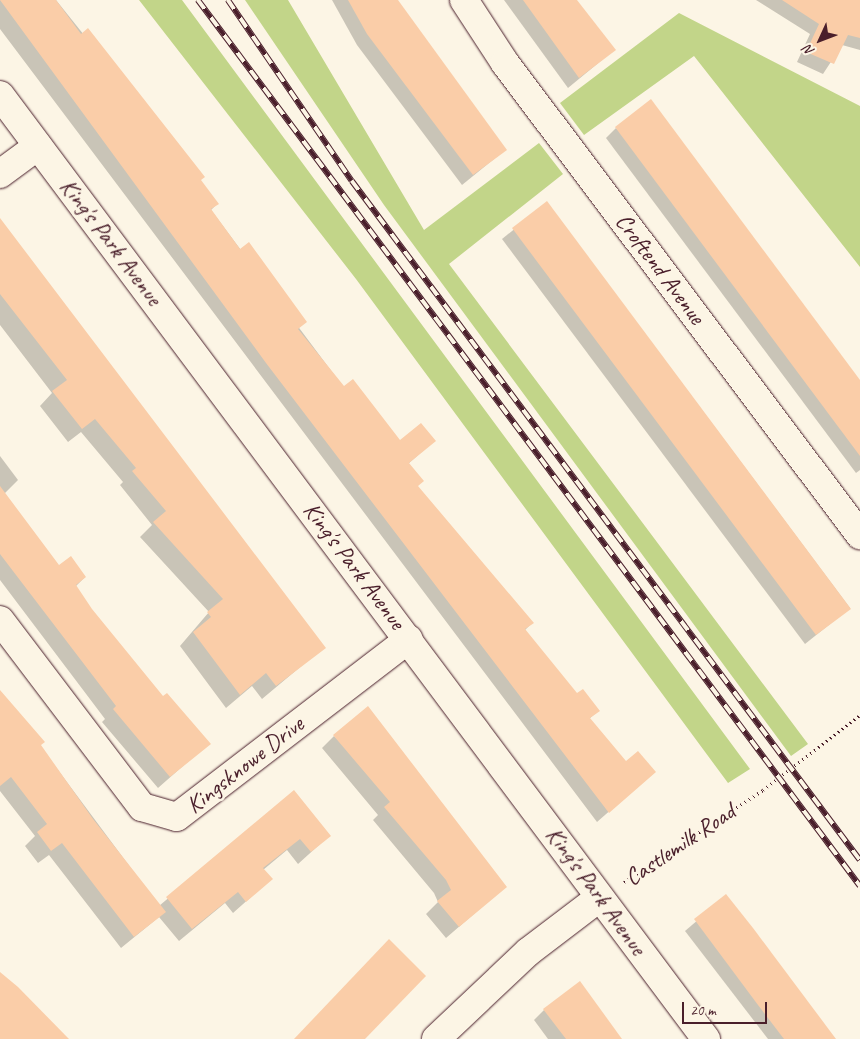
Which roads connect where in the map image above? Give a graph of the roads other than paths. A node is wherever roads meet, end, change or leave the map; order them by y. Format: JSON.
{"nodes":[{"id":1,"x":464,"y":0,"type":"edge"},
{"id":2,"x":0,"y":95,"type":"edge"},
{"id":3,"x":38,"y":146,"type":"junction"},
{"id":4,"x":0,"y":174,"type":"edge"},
{"id":5,"x":860,"y":535,"type":"edge"},
{"id":6,"x":0,"y":620,"type":"edge"},
{"id":7,"x":409,"y":639,"type":"junction"},
{"id":8,"x":599,"y":898,"type":"junction"},
{"id":9,"x":448,"y":1035,"type":"edge"},
{"id":10,"x":706,"y":1039,"type":"edge"}],
"edges":[{"from":1,"to":5,"type":"street","name":"Croftend Avenue"},
{"from":2,"to":3,"type":"street","name":"King's Park Avenue"},
{"from":3,"to":4,"type":"street"},
{"from":3,"to":7,"type":"street","name":"King's Park Avenue"},
{"from":6,"to":7,"type":"street","name":"Kingsknowe Drive"},
{"from":7,"to":8,"type":"street","name":"King's Park Avenue"},
{"from":8,"to":9,"type":"street","name":"Castlemilk Road"},
{"from":8,"to":10,"type":"street","name":"King's Park Avenue"}]}
